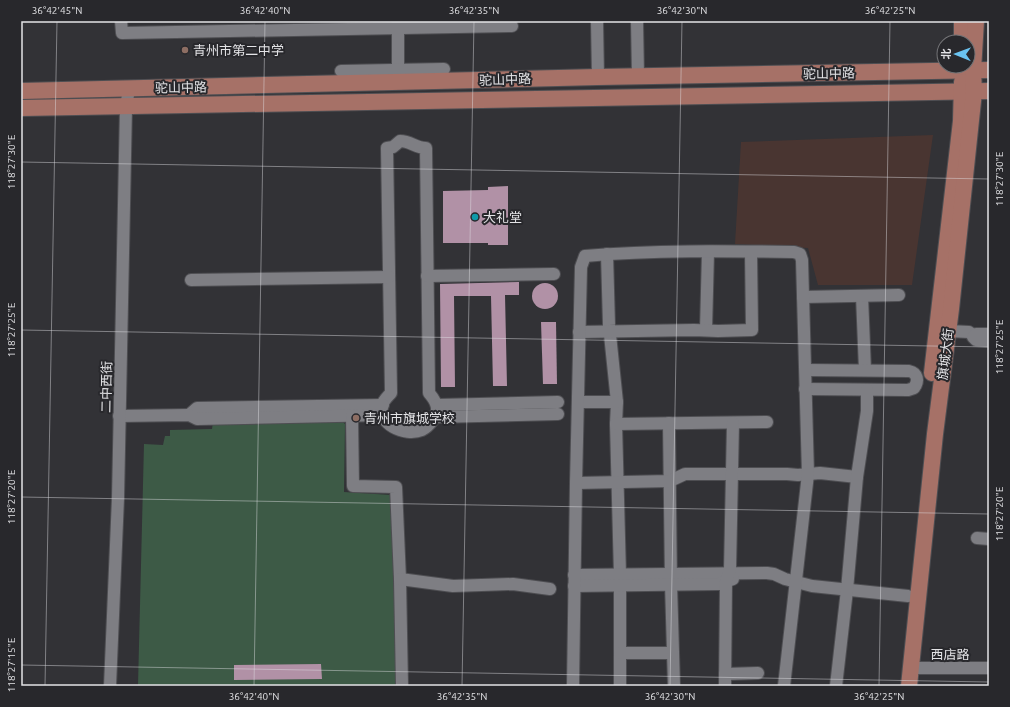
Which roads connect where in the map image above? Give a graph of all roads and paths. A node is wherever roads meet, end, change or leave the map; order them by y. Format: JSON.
{"nodes":[{"id":1,"x":121,"y":21,"type":"edge"},
{"id":2,"x":597,"y":21,"type":"edge"},
{"id":3,"x":637,"y":21,"type":"edge"},
{"id":4,"x":962,"y":21,"type":"edge"},
{"id":5,"x":976,"y":21,"type":"edge"},
{"id":6,"x":398,"y":25,"type":"edge"},
{"id":7,"x":264,"y":26,"type":"edge"},
{"id":8,"x":512,"y":26,"type":"dead end"},
{"id":9,"x":962,"y":34,"type":"edge"},
{"id":10,"x":975,"y":34,"type":"edge"},
{"id":11,"x":444,"y":69,"type":"dead end"},
{"id":12,"x":341,"y":70,"type":"dead end"},
{"id":13,"x":398,"y":70,"type":"junction"},
{"id":14,"x":936,"y":70,"type":"edge"},
{"id":15,"x":972,"y":74,"type":"edge"},
{"id":16,"x":638,"y":76,"type":"junction"},
{"id":17,"x":598,"y":77,"type":"junction"},
{"id":18,"x":129,"y":89,"type":"junction"},
{"id":19,"x":21,"y":91,"type":"edge"},
{"id":20,"x":975,"y":92,"type":"edge"},
{"id":21,"x":126,"y":107,"type":"junction"},
{"id":22,"x":21,"y":108,"type":"edge"},
{"id":23,"x":708,"y":252,"type":"junction"},
{"id":24,"x":751,"y":252,"type":"junction"},
{"id":25,"x":607,"y":254,"type":"junction"},
{"id":26,"x":554,"y":274,"type":"dead end"},
{"id":27,"x":427,"y":276,"type":"junction"},
{"id":28,"x":389,"y":277,"type":"junction"},
{"id":29,"x":191,"y":280,"type":"dead end"},
{"id":30,"x":899,"y":295,"type":"dead end"},
{"id":31,"x":803,"y":296,"type":"junction"},
{"id":32,"x":862,"y":296,"type":"junction"},
{"id":33,"x":706,"y":330,"type":"junction"},
{"id":34,"x":948,"y":331,"type":"junction"},
{"id":35,"x":579,"y":332,"type":"junction"},
{"id":36,"x":610,"y":332,"type":"junction"},
{"id":37,"x":989,"y":334,"type":"edge"},
{"id":38,"x":974,"y":336,"type":"junction"},
{"id":39,"x":989,"y":341,"type":"edge"},
{"id":40,"x":806,"y":370,"type":"junction"},
{"id":41,"x":865,"y":370,"type":"junction"},
{"id":42,"x":924,"y":380,"type":"junction"},
{"id":43,"x":805,"y":389,"type":"junction"},
{"id":44,"x":867,"y":390,"type":"junction"},
{"id":45,"x":558,"y":402,"type":"dead end"},
{"id":46,"x":578,"y":402,"type":"junction"},
{"id":47,"x":617,"y":402,"type":"junction"},
{"id":48,"x":514,"y":409,"type":"junction"},
{"id":49,"x":383,"y":410,"type":"junction"},
{"id":50,"x":436,"y":411,"type":"junction"},
{"id":51,"x":558,"y":414,"type":"dead end"},
{"id":52,"x":189,"y":415,"type":"junction"},
{"id":53,"x":119,"y":416,"type":"junction"},
{"id":54,"x":352,"y":416,"type":"junction"},
{"id":55,"x":767,"y":422,"type":"dead end"},
{"id":56,"x":669,"y":423,"type":"junction"},
{"id":57,"x":733,"y":423,"type":"junction"},
{"id":58,"x":616,"y":424,"type":"junction"},
{"id":59,"x":731,"y":474,"type":"junction"},
{"id":60,"x":808,"y":474,"type":"junction"},
{"id":61,"x":857,"y":477,"type":"junction"},
{"id":62,"x":670,"y":481,"type":"junction"},
{"id":63,"x":617,"y":482,"type":"junction"},
{"id":64,"x":576,"y":483,"type":"junction"},
{"id":65,"x":977,"y":538,"type":"dead end"},
{"id":66,"x":989,"y":539,"type":"edge"},
{"id":67,"x":727,"y":577,"type":"junction"},
{"id":68,"x":400,"y":579,"type":"junction"},
{"id":69,"x":574,"y":580,"type":"junction"},
{"id":70,"x":620,"y":580,"type":"junction"},
{"id":71,"x":671,"y":580,"type":"junction"},
{"id":72,"x":796,"y":582,"type":"junction"},
{"id":73,"x":550,"y":588,"type":"dead end"},
{"id":74,"x":847,"y":590,"type":"junction"},
{"id":75,"x":908,"y":596,"type":"junction"},
{"id":76,"x":620,"y":653,"type":"junction"},
{"id":77,"x":672,"y":653,"type":"junction"},
{"id":78,"x":911,"y":668,"type":"junction"},
{"id":79,"x":989,"y":668,"type":"edge"},
{"id":80,"x":758,"y":673,"type":"dead end"},
{"id":81,"x":725,"y":674,"type":"junction"},
{"id":82,"x":110,"y":686,"type":"edge"},
{"id":83,"x":402,"y":686,"type":"edge"},
{"id":84,"x":573,"y":686,"type":"edge"},
{"id":85,"x":620,"y":686,"type":"edge"},
{"id":86,"x":674,"y":686,"type":"edge"},
{"id":87,"x":725,"y":686,"type":"edge"},
{"id":88,"x":784,"y":686,"type":"edge"},
{"id":89,"x":836,"y":686,"type":"edge"},
{"id":90,"x":898,"y":686,"type":"edge"},
{"id":91,"x":909,"y":686,"type":"edge"}],
"edges":[{"from":1,"to":7,"type":"street"},
{"from":2,"to":17,"type":"street"},
{"from":3,"to":16,"type":"street"},
{"from":4,"to":9,"type":"main road"},
{"from":5,"to":10,"type":"main road","name":"旗城大街"},
{"from":6,"to":7,"type":"street"},
{"from":6,"to":8,"type":"street"},
{"from":6,"to":13,"type":"street"},
{"from":11,"to":13,"type":"street"},
{"from":12,"to":13,"type":"street"},
{"from":14,"to":16,"type":"main road","name":"驼山中路"},
{"from":15,"to":20,"type":"main road","name":"旗城大街"},
{"from":16,"to":17,"type":"main road","name":"驼山中路"},
{"from":17,"to":18,"type":"main road","name":"驼山中路"},
{"from":18,"to":19,"type":"main road","name":"驼山中路"},
{"from":18,"to":21,"type":"street","name":"二中西街"},
{"from":20,"to":21,"type":"main road","name":"驼山中路"},
{"from":20,"to":34,"type":"main road","name":"旗城大街"},
{"from":20,"to":42,"type":"main road","name":"旗城大街"},
{"from":21,"to":22,"type":"main road","name":"驼山中路"},
{"from":21,"to":53,"type":"street","name":"二中西街"},
{"from":23,"to":24,"type":"street"},
{"from":23,"to":25,"type":"street"},
{"from":23,"to":33,"type":"street"},
{"from":24,"to":31,"type":"street"},
{"from":24,"to":33,"type":"street"},
{"from":25,"to":35,"type":"street"},
{"from":25,"to":36,"type":"street"},
{"from":26,"to":27,"type":"street"},
{"from":27,"to":28,"type":"street"},
{"from":27,"to":50,"type":"street"},
{"from":28,"to":29,"type":"street"},
{"from":28,"to":49,"type":"street"},
{"from":30,"to":32,"type":"street"},
{"from":31,"to":32,"type":"street"},
{"from":31,"to":40,"type":"street"},
{"from":32,"to":41,"type":"street"},
{"from":33,"to":36,"type":"street"},
{"from":34,"to":38,"type":"street"},
{"from":34,"to":78,"type":"main road","name":"旗城大街"},
{"from":35,"to":36,"type":"street"},
{"from":35,"to":46,"type":"street"},
{"from":36,"to":47,"type":"street"},
{"from":37,"to":38,"type":"street"},
{"from":38,"to":39,"type":"street"},
{"from":40,"to":41,"type":"street"},
{"from":40,"to":43,"type":"street"},
{"from":41,"to":42,"type":"street"},
{"from":42,"to":44,"type":"street"},
{"from":42,"to":75,"type":"main road","name":"旗城大街"},
{"from":43,"to":44,"type":"street"},
{"from":43,"to":60,"type":"street"},
{"from":44,"to":61,"type":"street"},
{"from":45,"to":48,"type":"street"},
{"from":46,"to":47,"type":"street"},
{"from":46,"to":64,"type":"street"},
{"from":47,"to":58,"type":"street"},
{"from":48,"to":50,"type":"street"},
{"from":48,"to":51,"type":"street"},
{"from":49,"to":50,"type":"street"},
{"from":49,"to":52,"type":"street"},
{"from":49,"to":54,"type":"street"},
{"from":52,"to":53,"type":"street"},
{"from":52,"to":54,"type":"street"},
{"from":53,"to":82,"type":"street","name":"二中西街"},
{"from":54,"to":68,"type":"street"},
{"from":55,"to":57,"type":"street"},
{"from":56,"to":57,"type":"street"},
{"from":56,"to":58,"type":"street"},
{"from":56,"to":62,"type":"street"},
{"from":57,"to":59,"type":"street"},
{"from":58,"to":63,"type":"street"},
{"from":59,"to":60,"type":"street"},
{"from":59,"to":62,"type":"street"},
{"from":59,"to":67,"type":"street"},
{"from":60,"to":61,"type":"street"},
{"from":60,"to":72,"type":"street"},
{"from":61,"to":74,"type":"street"},
{"from":62,"to":63,"type":"street"},
{"from":62,"to":71,"type":"street"},
{"from":63,"to":64,"type":"street"},
{"from":63,"to":70,"type":"street"},
{"from":64,"to":69,"type":"street"},
{"from":65,"to":66,"type":"street"},
{"from":67,"to":71,"type":"street"},
{"from":67,"to":72,"type":"street"},
{"from":67,"to":81,"type":"street"},
{"from":68,"to":73,"type":"street"},
{"from":68,"to":83,"type":"street"},
{"from":69,"to":70,"type":"street"},
{"from":69,"to":84,"type":"street"},
{"from":70,"to":71,"type":"street"},
{"from":70,"to":76,"type":"street"},
{"from":71,"to":77,"type":"street"},
{"from":72,"to":74,"type":"street"},
{"from":72,"to":88,"type":"street"},
{"from":74,"to":75,"type":"street"},
{"from":74,"to":89,"type":"street"},
{"from":75,"to":90,"type":"main road","name":"旗城大街"},
{"from":76,"to":77,"type":"street"},
{"from":76,"to":85,"type":"street"},
{"from":77,"to":86,"type":"street"},
{"from":78,"to":79,"type":"street","name":"西店路"},
{"from":78,"to":91,"type":"main road","name":"旗城大街"},
{"from":80,"to":81,"type":"street"},
{"from":81,"to":87,"type":"street"}]}
